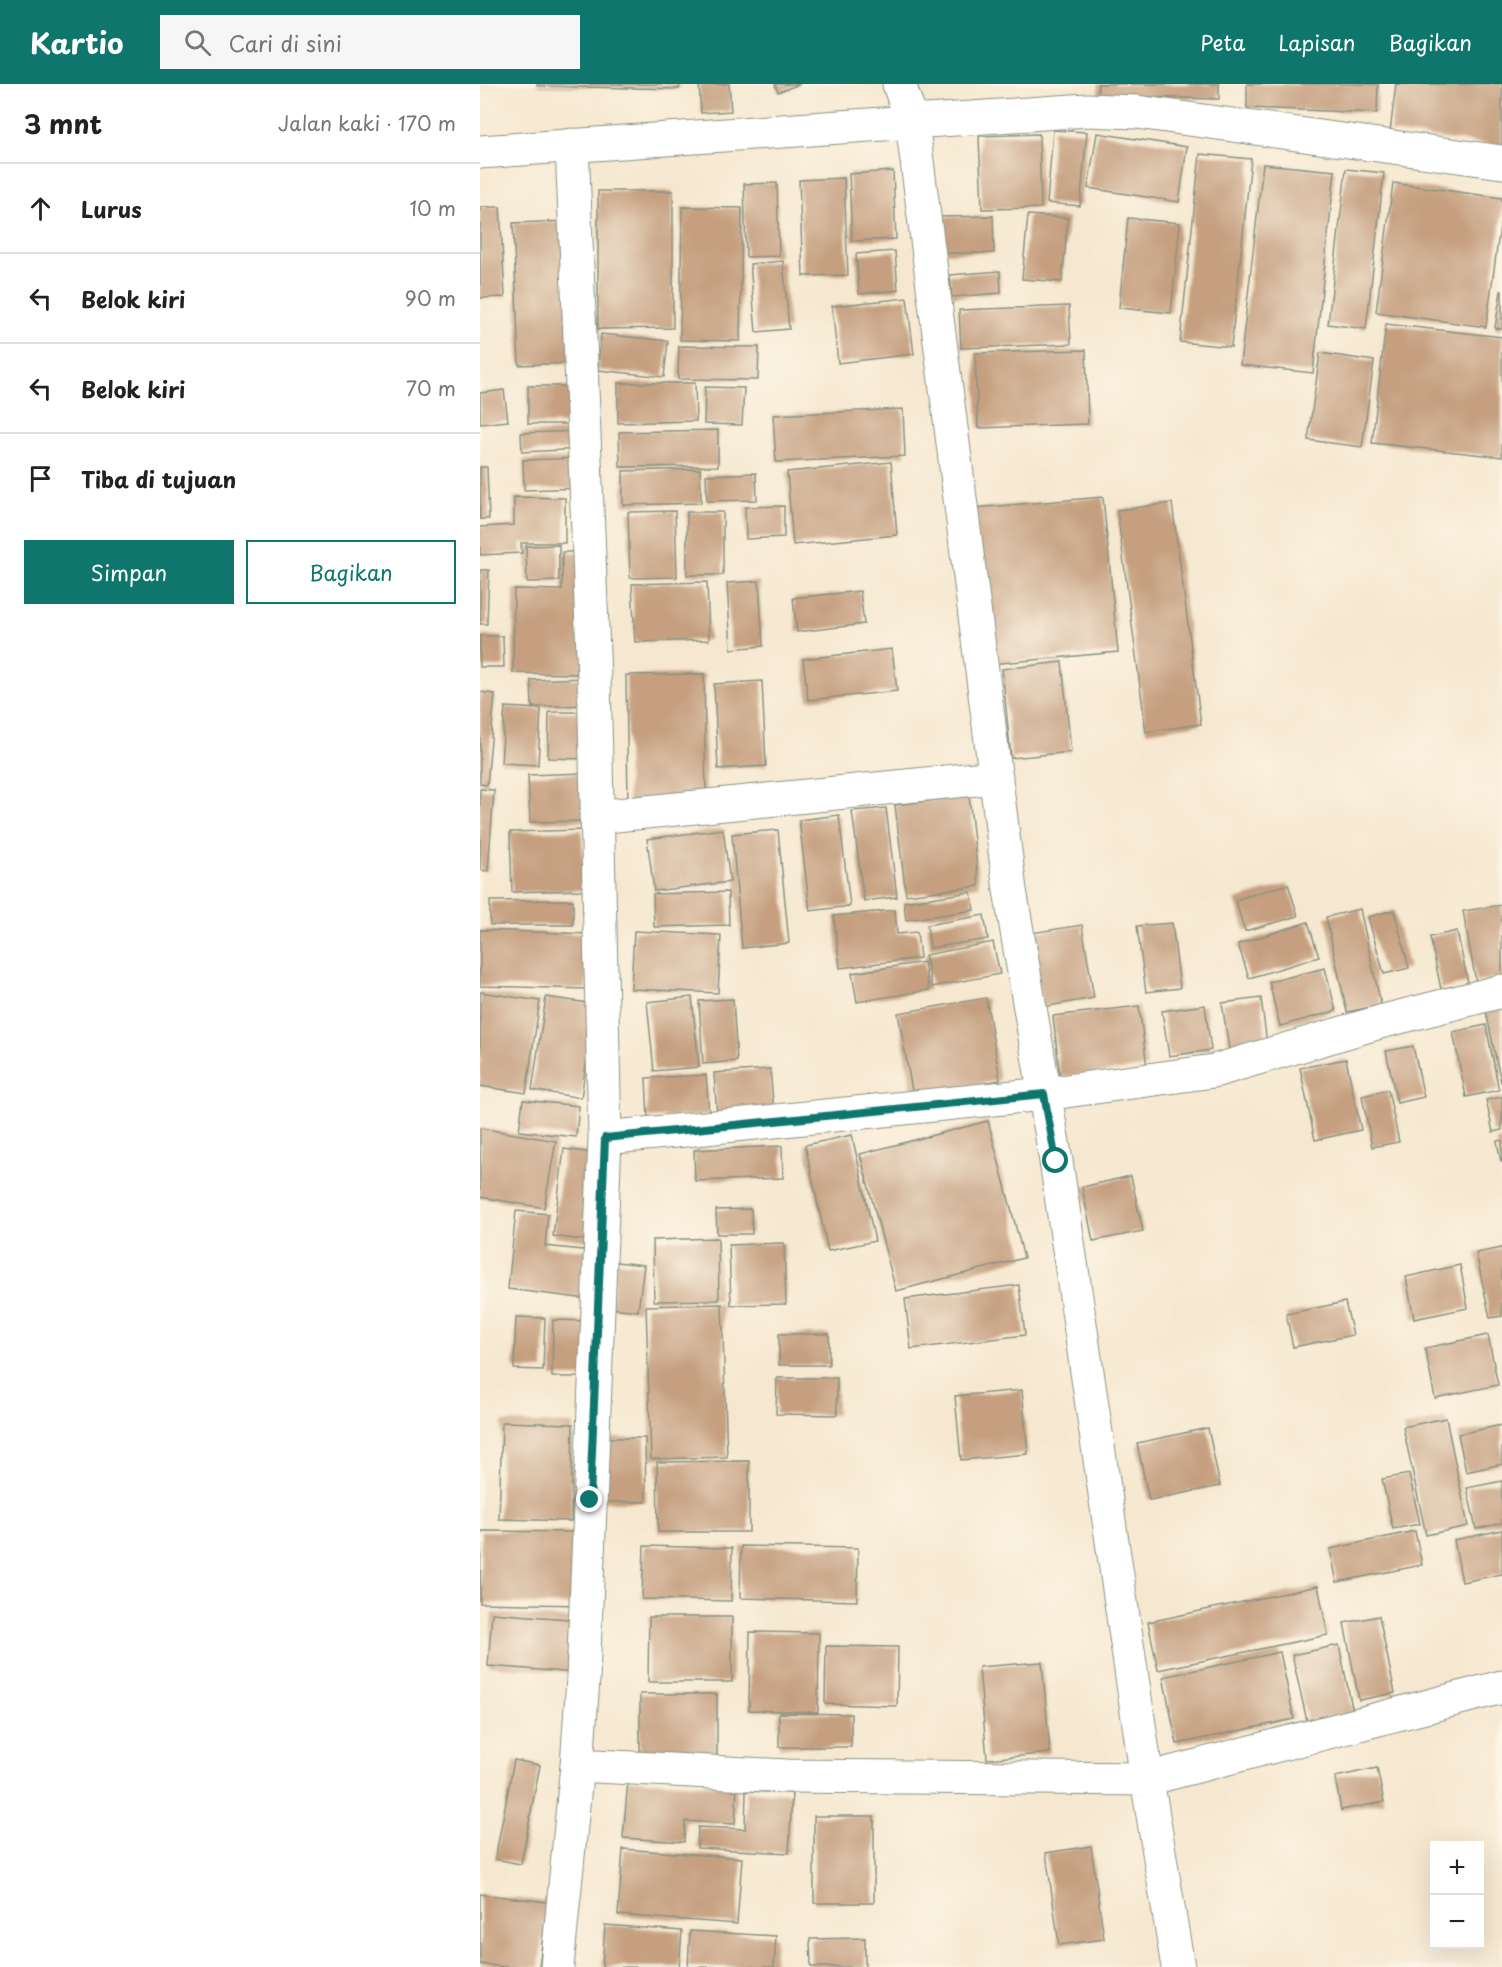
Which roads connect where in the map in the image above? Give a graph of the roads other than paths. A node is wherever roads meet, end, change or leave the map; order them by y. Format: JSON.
{"nodes":[{"id":1,"x":899,"y":84,"type":"edge"},
{"id":2,"x":912,"y":122,"type":"junction"},
{"id":3,"x":572,"y":145,"type":"junction"},
{"id":4,"x":480,"y":152,"type":"edge"},
{"id":5,"x":1502,"y":162,"type":"edge"},
{"id":6,"x":996,"y":777,"type":"junction"},
{"id":7,"x":596,"y":816,"type":"junction"},
{"id":8,"x":1502,"y":991,"type":"edge"},
{"id":9,"x":1044,"y":1094,"type":"junction"},
{"id":10,"x":605,"y":1138,"type":"junction"},
{"id":11,"x":1502,"y":1687,"type":"edge"},
{"id":12,"x":577,"y":1765,"type":"junction"},
{"id":13,"x":1147,"y":1779,"type":"junction"},
{"id":14,"x":557,"y":1967,"type":"edge"},
{"id":15,"x":1178,"y":1967,"type":"edge"}],
"edges":[{"from":1,"to":2,"type":"main road"},
{"from":2,"to":3,"type":"main road"},
{"from":2,"to":5,"type":"main road"},
{"from":2,"to":6,"type":"main road"},
{"from":3,"to":4,"type":"main road"},
{"from":3,"to":7,"type":"main road"},
{"from":6,"to":7,"type":"main road"},
{"from":6,"to":9,"type":"main road"},
{"from":7,"to":10,"type":"main road"},
{"from":8,"to":9,"type":"main road"},
{"from":9,"to":10,"type":"main road"},
{"from":9,"to":13,"type":"main road"},
{"from":10,"to":12,"type":"main road"},
{"from":11,"to":13,"type":"main road"},
{"from":12,"to":13,"type":"main road"},
{"from":12,"to":14,"type":"main road"},
{"from":13,"to":15,"type":"main road"}]}
